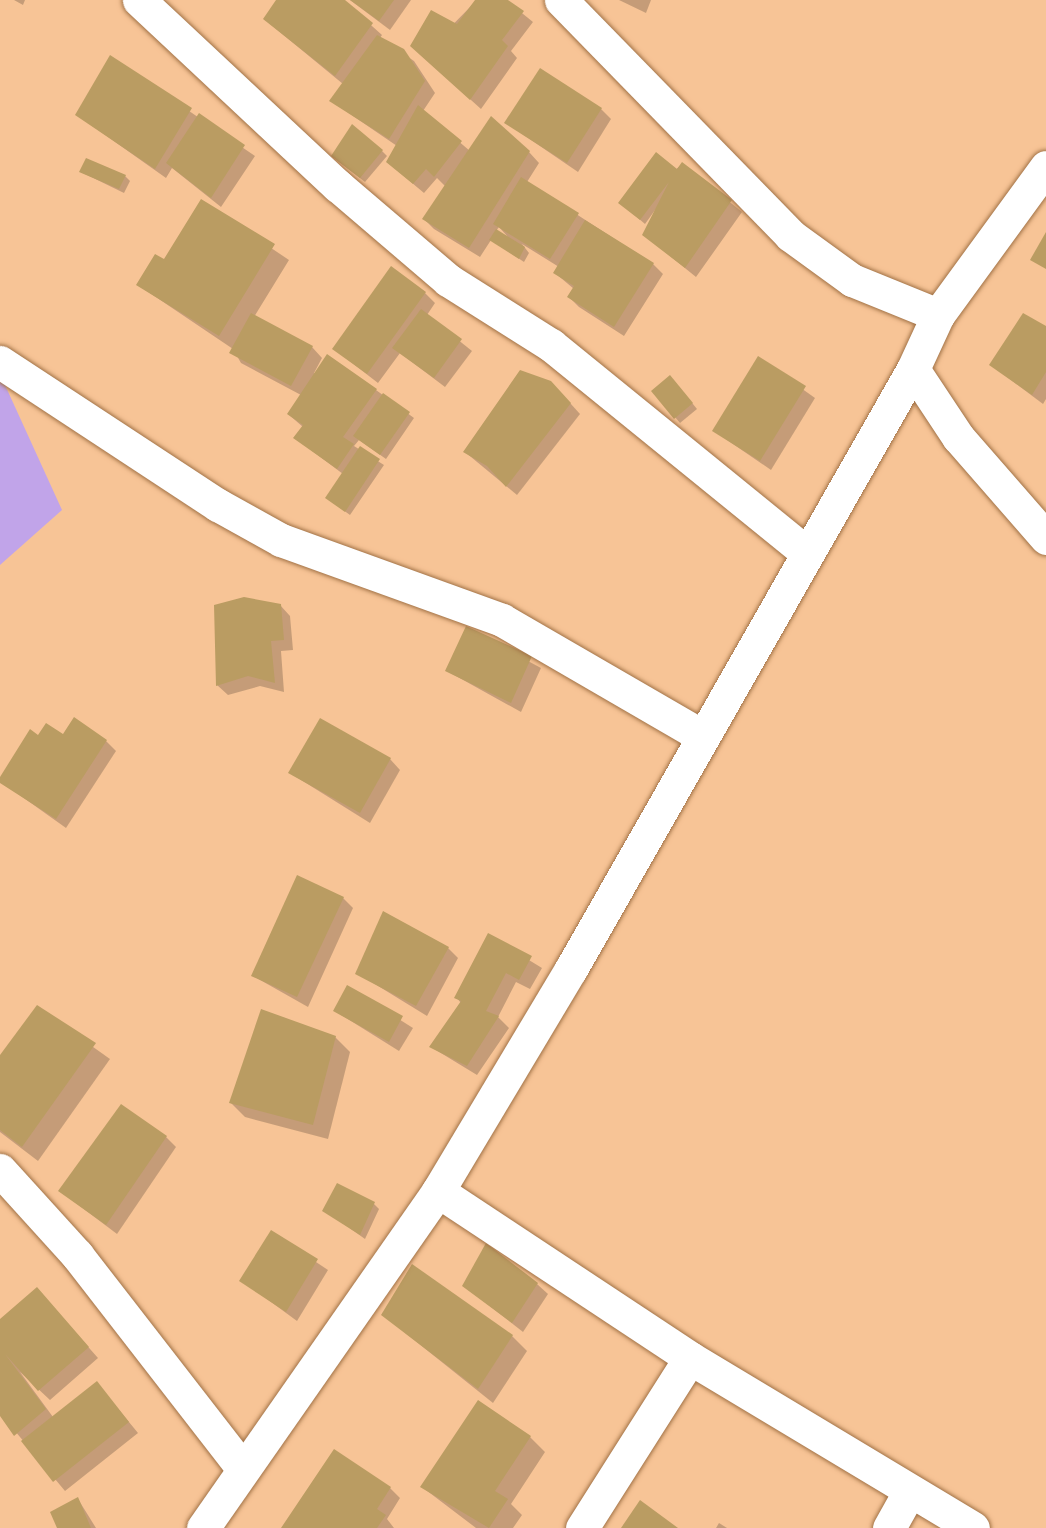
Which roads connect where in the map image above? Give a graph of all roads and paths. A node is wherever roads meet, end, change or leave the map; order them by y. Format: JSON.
{"nodes":[{"id":1,"x":139,"y":0,"type":"edge"},
{"id":2,"x":561,"y":0,"type":"edge"},
{"id":3,"x":1046,"y":167,"type":"edge"},
{"id":4,"x":938,"y":315,"type":"junction"},
{"id":5,"x":0,"y":362,"type":"edge"},
{"id":6,"x":913,"y":369,"type":"junction"},
{"id":7,"x":1046,"y":538,"type":"edge"},
{"id":8,"x":806,"y":552,"type":"junction"},
{"id":9,"x":702,"y":736,"type":"junction"},
{"id":10,"x":0,"y":1170,"type":"edge"},
{"id":11,"x":438,"y":1191,"type":"junction"},
{"id":12,"x":690,"y":1359,"type":"junction"},
{"id":13,"x":242,"y":1468,"type":"junction"},
{"id":14,"x":909,"y":1492,"type":"junction"},
{"id":15,"x":203,"y":1528,"type":"edge"},
{"id":16,"x":582,"y":1528,"type":"edge"},
{"id":17,"x":889,"y":1528,"type":"edge"},
{"id":18,"x":973,"y":1528,"type":"edge"}],
"edges":[{"from":1,"to":8,"type":"street"},
{"from":2,"to":4,"type":"street"},
{"from":3,"to":4,"type":"street"},
{"from":4,"to":6,"type":"street"},
{"from":5,"to":9,"type":"street"},
{"from":6,"to":7,"type":"street"},
{"from":6,"to":8,"type":"street"},
{"from":8,"to":9,"type":"street"},
{"from":9,"to":11,"type":"street"},
{"from":10,"to":13,"type":"street"},
{"from":11,"to":12,"type":"street"},
{"from":11,"to":13,"type":"street"},
{"from":12,"to":14,"type":"street"},
{"from":12,"to":16,"type":"street"},
{"from":13,"to":15,"type":"street"},
{"from":14,"to":17,"type":"street"},
{"from":14,"to":18,"type":"street"}]}
